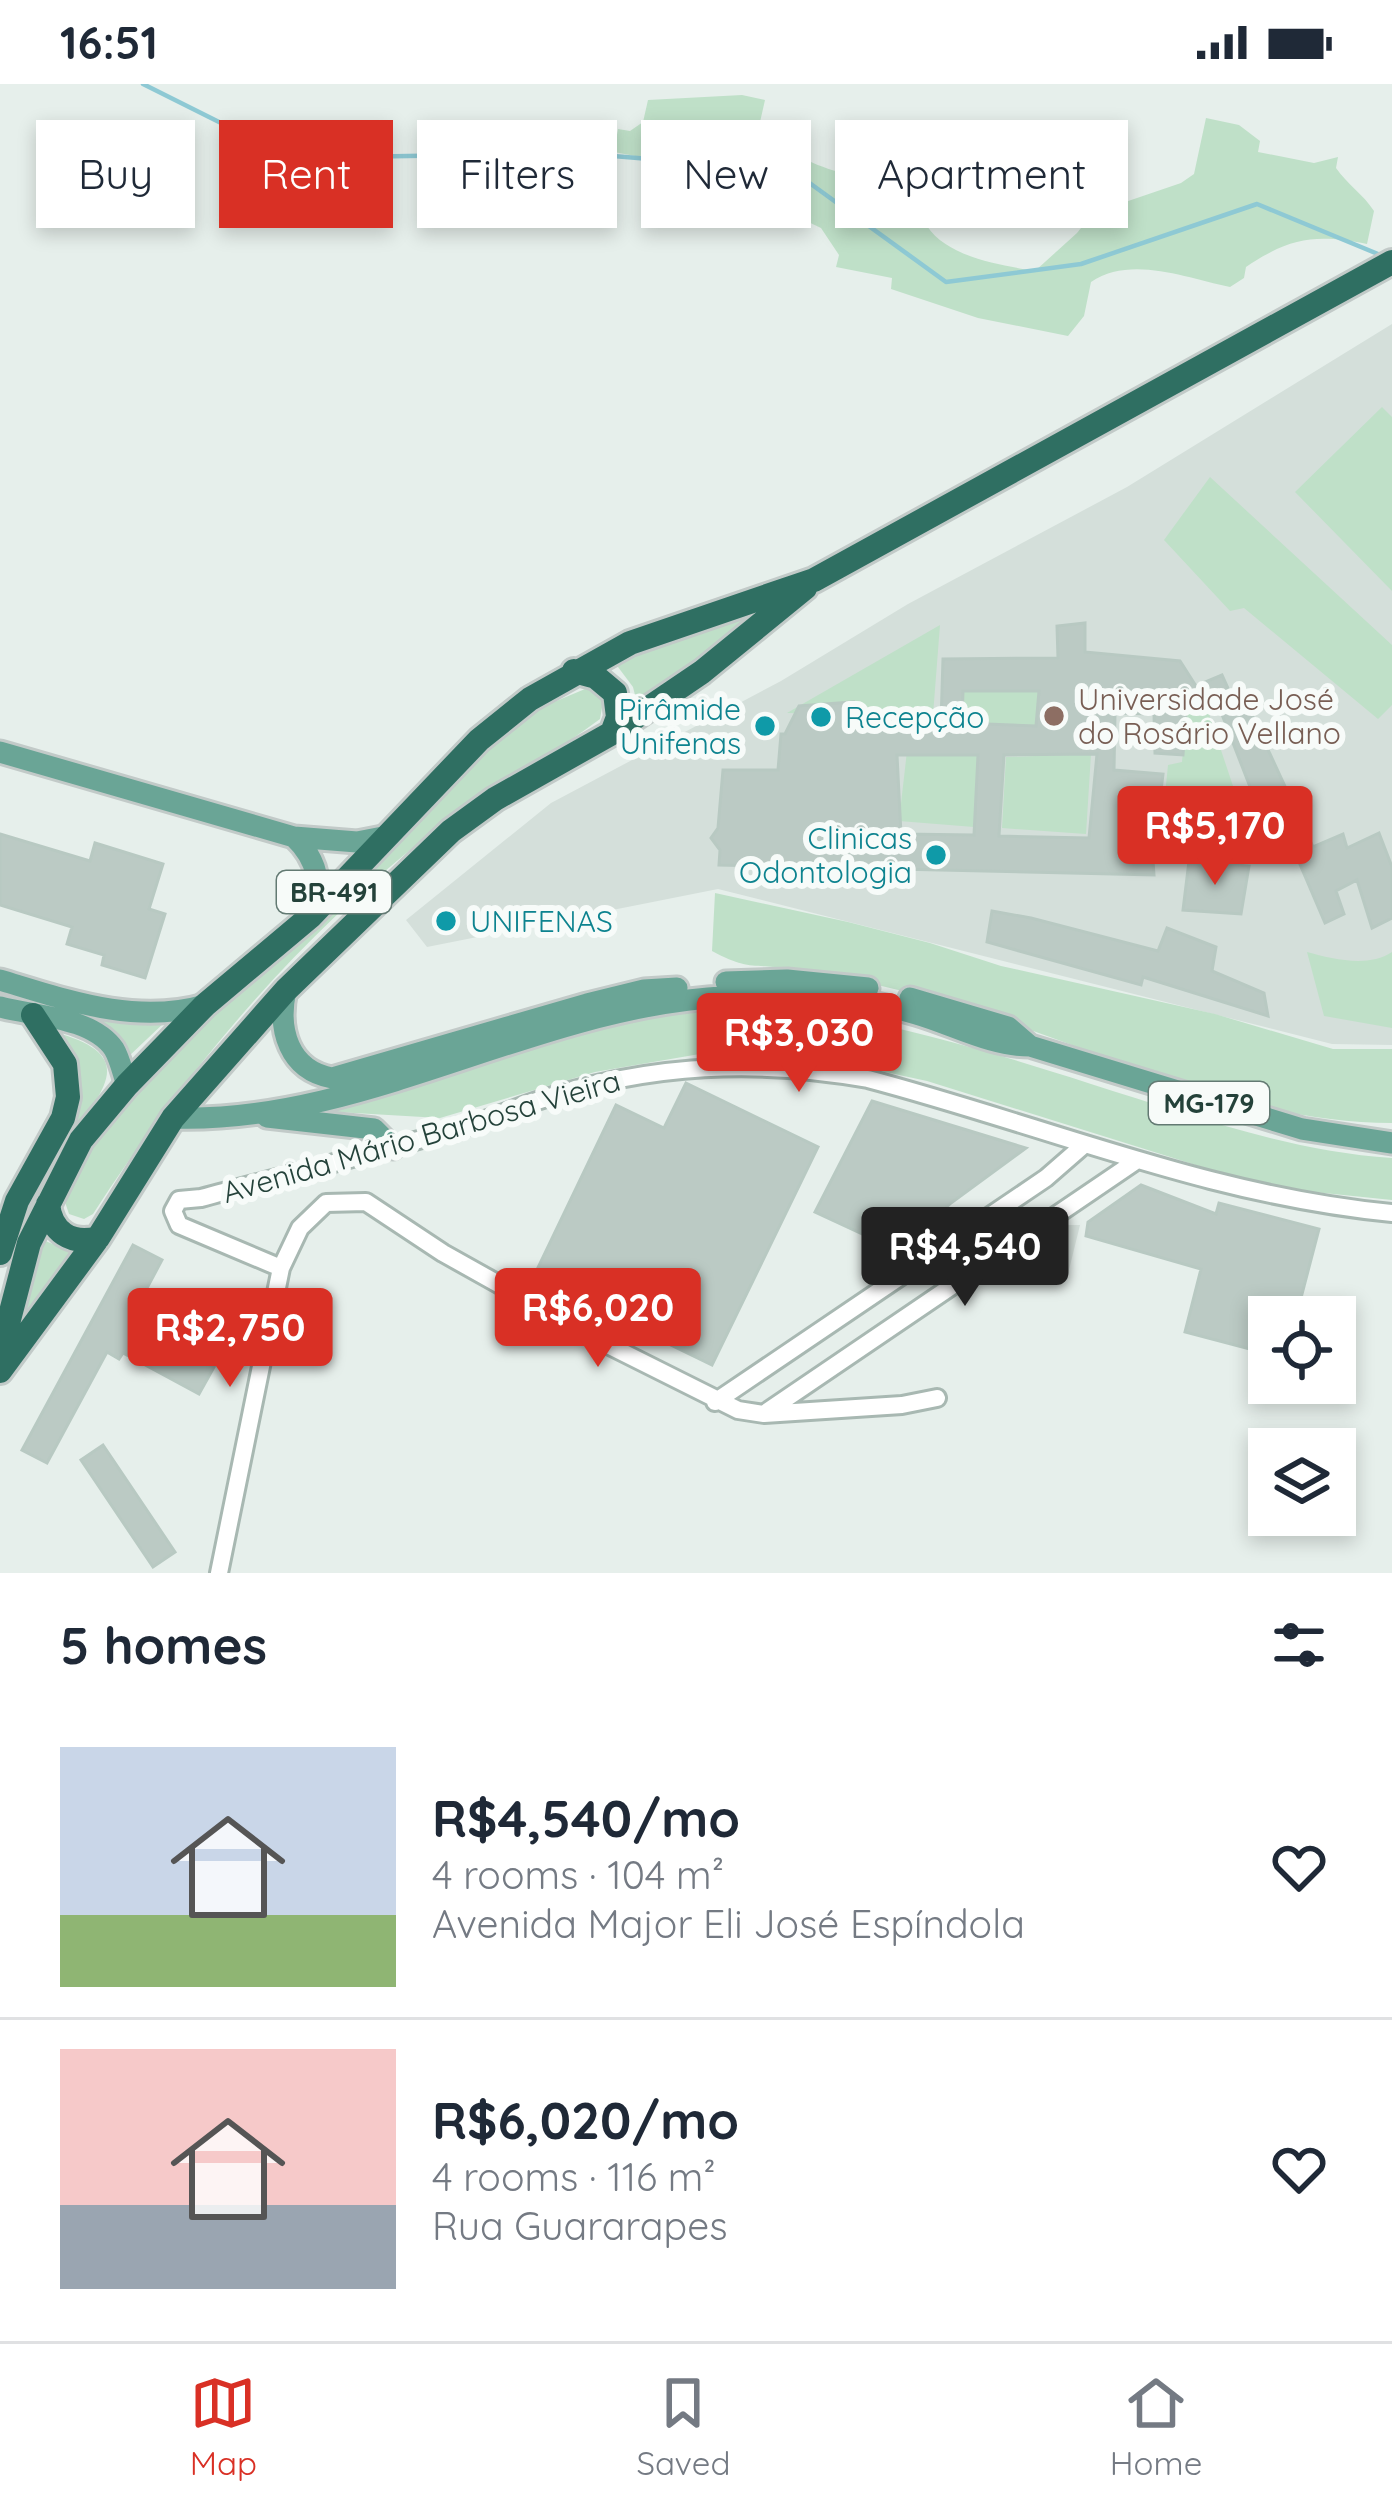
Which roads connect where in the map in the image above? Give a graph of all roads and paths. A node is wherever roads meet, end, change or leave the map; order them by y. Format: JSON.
{"nodes":[{"id":1,"x":1392,"y":262,"type":"edge"},
{"id":2,"x":814,"y":580,"type":"junction"},
{"id":3,"x":574,"y":671,"type":"junction"},
{"id":4,"x":612,"y":733,"type":"junction"},
{"id":5,"x":0,"y":752,"type":"edge"},
{"id":6,"x":388,"y":836,"type":"junction"},
{"id":7,"x":294,"y":837,"type":"junction"},
{"id":8,"x":311,"y":916,"type":"junction"},
{"id":9,"x":0,"y":980,"type":"edge"},
{"id":10,"x":286,"y":990,"type":"junction"},
{"id":11,"x":205,"y":1005,"type":"junction"},
{"id":12,"x":0,"y":1006,"type":"edge"},
{"id":13,"x":33,"y":1015,"type":"junction"},
{"id":14,"x":1030,"y":1046,"type":"junction"},
{"id":15,"x":128,"y":1085,"type":"junction"},
{"id":16,"x":255,"y":1116,"type":"junction"},
{"id":17,"x":173,"y":1118,"type":"junction"},
{"id":18,"x":1392,"y":1143,"type":"edge"},
{"id":19,"x":1085,"y":1144,"type":"junction"},
{"id":20,"x":393,"y":1148,"type":"junction"},
{"id":21,"x":1136,"y":1161,"type":"junction"},
{"id":22,"x":48,"y":1204,"type":"junction"},
{"id":23,"x":1392,"y":1213,"type":"edge"},
{"id":24,"x":98,"y":1238,"type":"junction"},
{"id":25,"x":0,"y":1253,"type":"edge"},
{"id":26,"x":281,"y":1268,"type":"junction"},
{"id":27,"x":20,"y":1271,"type":"junction"},
{"id":28,"x":0,"y":1290,"type":"edge"},
{"id":29,"x":0,"y":1354,"type":"edge"},
{"id":30,"x":0,"y":1371,"type":"edge"},
{"id":31,"x":937,"y":1398,"type":"dead end"},
{"id":32,"x":715,"y":1402,"type":"junction"},
{"id":33,"x":764,"y":1414,"type":"junction"},
{"id":34,"x":219,"y":1573,"type":"edge"}],
"edges":[{"from":1,"to":2,"type":"highway","number":"BR-491"},
{"from":2,"to":3,"type":"highway","number":"BR-491"},
{"from":2,"to":4,"type":"highway","number":"BR-491"},
{"from":3,"to":4,"type":"highway"},
{"from":3,"to":6,"type":"highway","number":"BR-491"},
{"from":4,"to":10,"type":"highway","number":"BR-491"},
{"from":5,"to":7,"type":"main road"},
{"from":6,"to":7,"type":"main road"},
{"from":6,"to":8,"type":"highway","number":"BR-491"},
{"from":7,"to":8,"type":"main road"},
{"from":8,"to":11,"type":"highway","number":"BR-491"},
{"from":9,"to":11,"type":"main road"},
{"from":10,"to":14,"type":"main road","number":"MG-179"},
{"from":10,"to":17,"type":"highway","number":"BR-491"},
{"from":11,"to":15,"type":"highway","number":"BR-491"},
{"from":12,"to":13,"type":"main road"},
{"from":13,"to":15,"type":"main road"},
{"from":13,"to":25,"type":"highway"},
{"from":14,"to":16,"type":"main road","number":"MG-179"},
{"from":14,"to":18,"type":"main road","number":"MG-179"},
{"from":15,"to":22,"type":"highway","number":"BR-491"},
{"from":16,"to":17,"type":"main road","number":"MG-179"},
{"from":16,"to":20,"type":"main road"},
{"from":17,"to":24,"type":"highway","number":"BR-491"},
{"from":19,"to":20,"type":"street","name":"Avenida Mário Barbosa Vieira"},
{"from":19,"to":21,"type":"street","name":"Avenida Mário Barbosa Vieira"},
{"from":19,"to":32,"type":"street"},
{"from":20,"to":26,"type":"street","name":"Avenida Mário Barbosa Vieira"},
{"from":21,"to":23,"type":"street","name":"Avenida Mário Barbosa Vieira"},
{"from":21,"to":33,"type":"street"},
{"from":22,"to":24,"type":"highway"},
{"from":22,"to":27,"type":"highway","number":"BR-491"},
{"from":24,"to":30,"type":"highway","number":"BR-491"},
{"from":26,"to":32,"type":"street"},
{"from":26,"to":34,"type":"street"},
{"from":27,"to":28,"type":"highway"},
{"from":27,"to":29,"type":"highway","number":"BR-491"},
{"from":31,"to":33,"type":"street"},
{"from":32,"to":33,"type":"street"}]}
